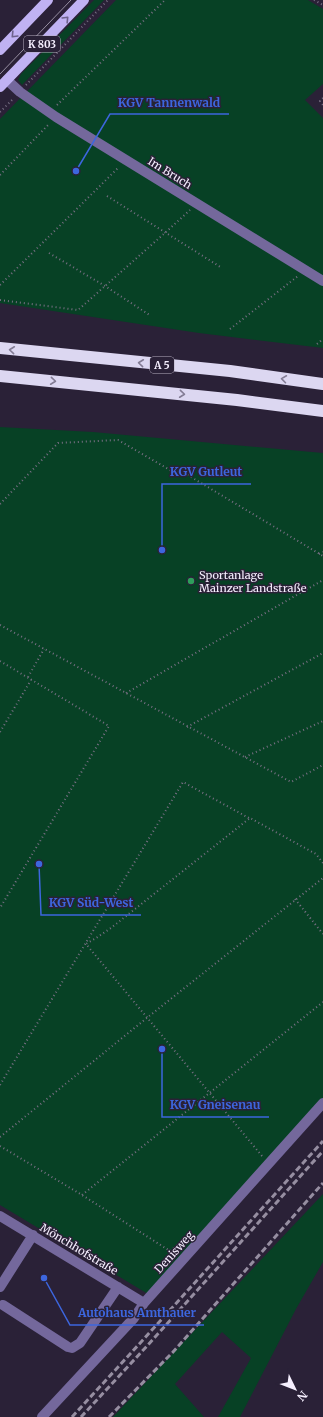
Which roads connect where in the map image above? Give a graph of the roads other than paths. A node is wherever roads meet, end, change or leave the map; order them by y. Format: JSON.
{"nodes":[{"id":1,"x":48,"y":0,"type":"edge"},
{"id":2,"x":84,"y":0,"type":"edge"},
{"id":3,"x":0,"y":50,"type":"edge"},
{"id":4,"x":3,"y":84,"type":"edge"},
{"id":5,"x":323,"y":281,"type":"edge"},
{"id":6,"x":0,"y":348,"type":"edge"},
{"id":7,"x":0,"y":376,"type":"edge"},
{"id":8,"x":323,"y":384,"type":"edge"},
{"id":9,"x":323,"y":411,"type":"edge"},
{"id":10,"x":323,"y":1103,"type":"edge"},
{"id":11,"x":0,"y":1216,"type":"edge"},
{"id":12,"x":33,"y":1235,"type":"junction"},
{"id":13,"x":0,"y":1287,"type":"edge"},
{"id":14,"x":118,"y":1287,"type":"junction"},
{"id":15,"x":144,"y":1303,"type":"junction"},
{"id":16,"x":3,"y":1305,"type":"dead end"},
{"id":17,"x":42,"y":1417,"type":"edge"}],
"edges":[{"from":1,"to":3,"type":"main road","number":"K 803","one_way":true},
{"from":4,"to":2,"type":"main road","number":"K 803","one_way":true},
{"from":4,"to":5,"type":"street","name":"Im Bruch"},
{"from":8,"to":6,"type":"highway","number":"A 5","one_way":true},
{"from":7,"to":9,"type":"highway","one_way":true},
{"from":10,"to":15,"type":"street","name":"Denisweg"},
{"from":11,"to":12,"type":"street","name":"Mönchhofstraße"},
{"from":12,"to":13,"type":"street"},
{"from":12,"to":14,"type":"street","name":"Mönchhofstraße"},
{"from":14,"to":15,"type":"street","name":"Mönchhofstraße"},
{"from":14,"to":16,"type":"street"},
{"from":15,"to":17,"type":"street","name":"Denisweg"}]}
